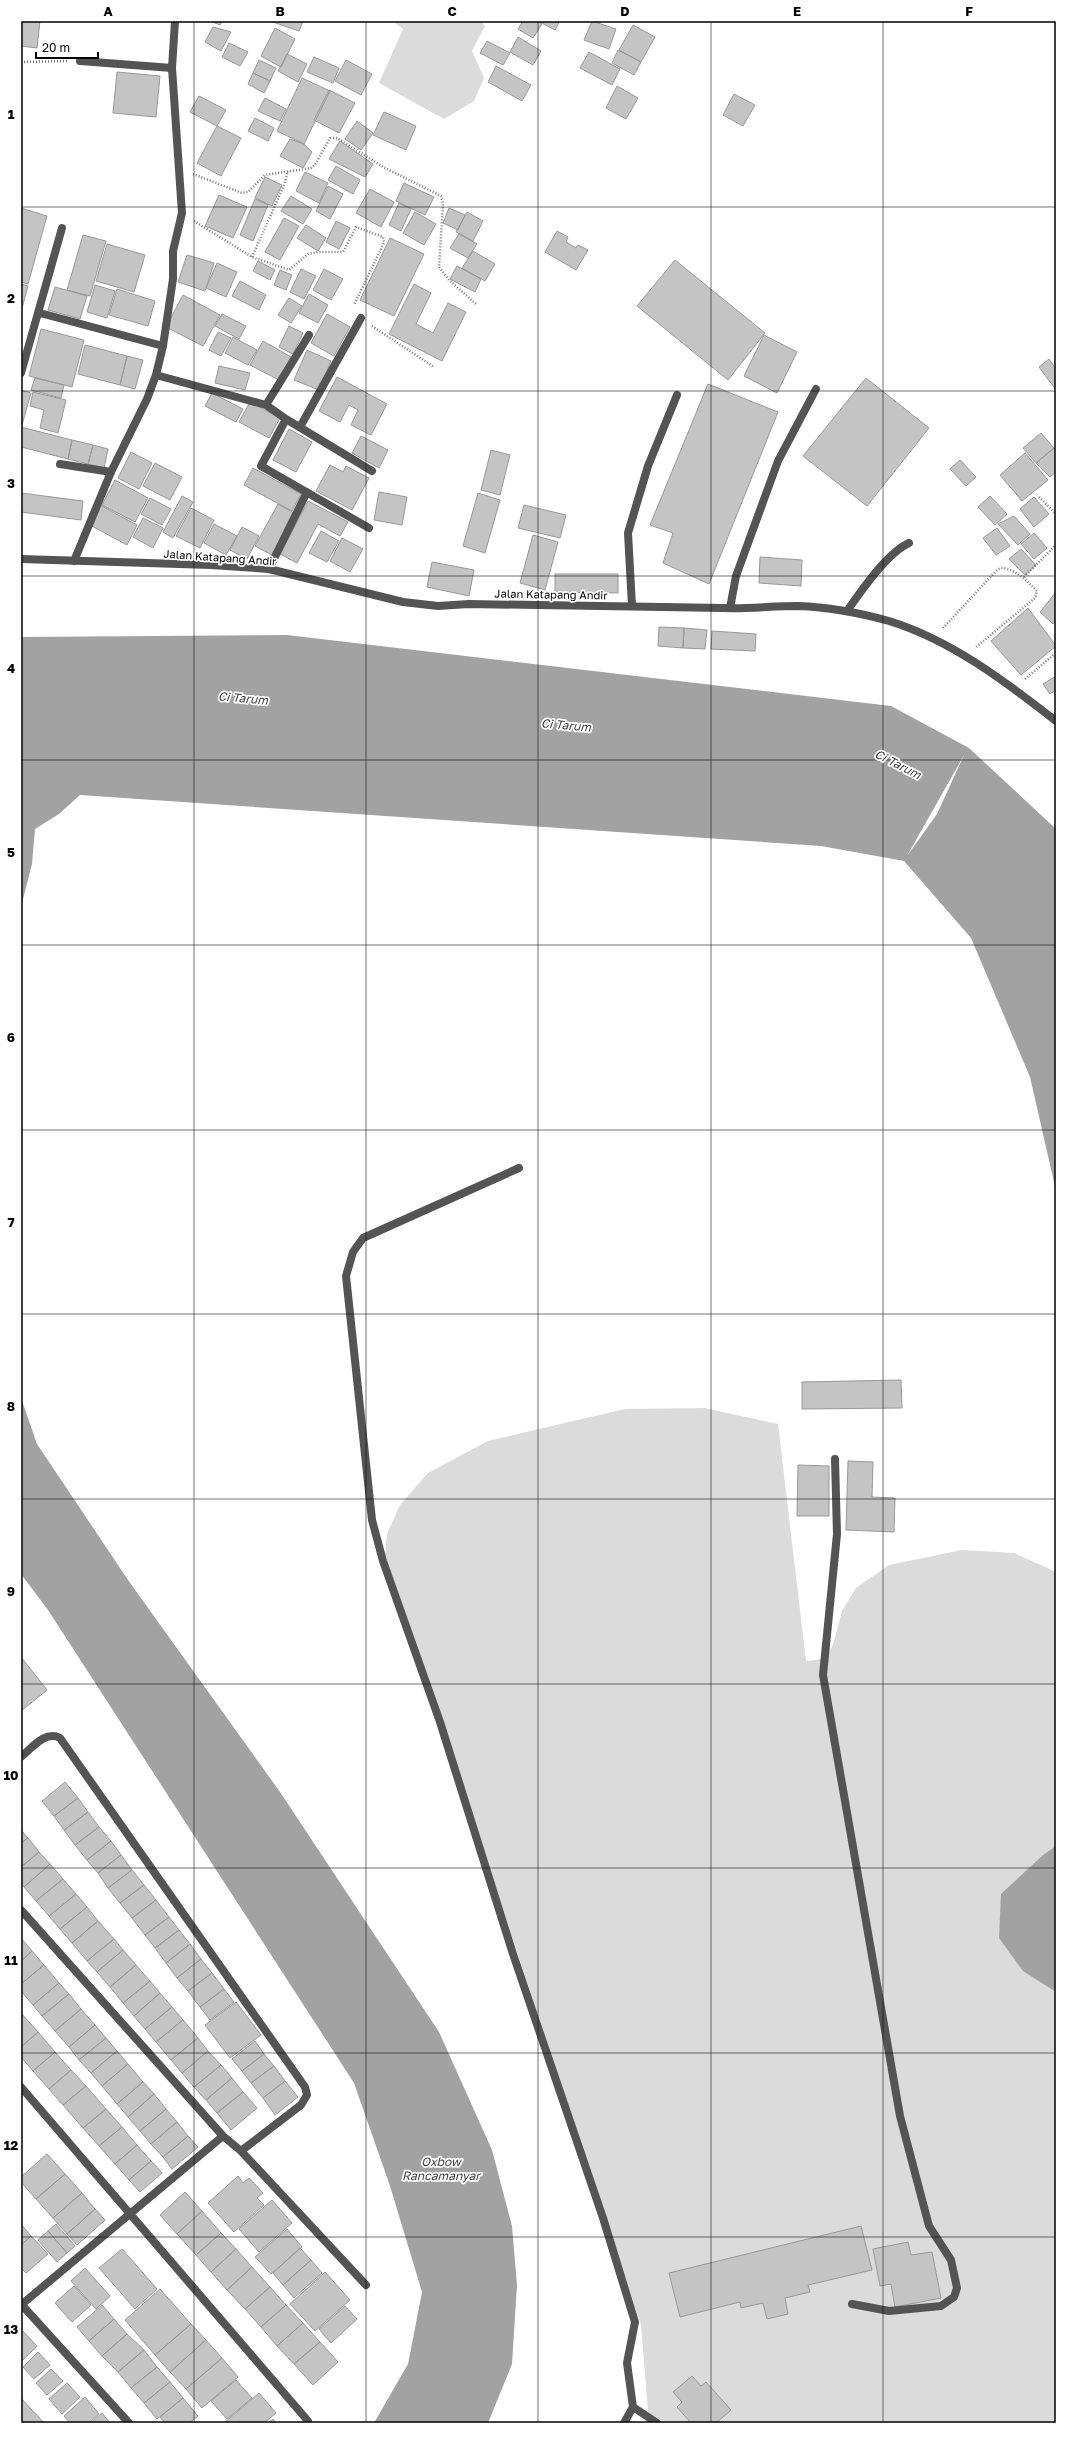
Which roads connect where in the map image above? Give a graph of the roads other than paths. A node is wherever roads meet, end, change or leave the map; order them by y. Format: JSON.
{"nodes":[{"id":1,"x":175,"y":21,"type":"edge"},
{"id":2,"x":80,"y":61,"type":"road end"},
{"id":3,"x":172,"y":68,"type":"junction"},
{"id":4,"x":62,"y":228,"type":"dead end"},
{"id":5,"x":40,"y":312,"type":"junction"},
{"id":6,"x":362,"y":318,"type":"road end"},
{"id":7,"x":309,"y":335,"type":"dead end"},
{"id":8,"x":163,"y":346,"type":"junction"},
{"id":9,"x":21,"y":373,"type":"edge"},
{"id":10,"x":156,"y":375,"type":"junction"},
{"id":11,"x":816,"y":390,"type":"dead end"},
{"id":12,"x":677,"y":395,"type":"dead end"},
{"id":13,"x":266,"y":405,"type":"junction"},
{"id":14,"x":286,"y":419,"type":"junction"},
{"id":15,"x":300,"y":427,"type":"junction"},
{"id":16,"x":60,"y":464,"type":"dead end"},
{"id":17,"x":372,"y":471,"type":"dead end"},
{"id":18,"x":111,"y":472,"type":"junction"},
{"id":19,"x":306,"y":492,"type":"junction"},
{"id":20,"x":370,"y":528,"type":"dead end"},
{"id":21,"x":909,"y":543,"type":"dead end"},
{"id":22,"x":21,"y":559,"type":"edge"},
{"id":23,"x":74,"y":561,"type":"junction"},
{"id":24,"x":269,"y":569,"type":"junction"},
{"id":25,"x":632,"y":606,"type":"junction"},
{"id":26,"x":730,"y":608,"type":"junction"},
{"id":27,"x":847,"y":611,"type":"junction"},
{"id":28,"x":1056,"y":721,"type":"edge"},
{"id":29,"x":519,"y":1168,"type":"dead end"},
{"id":30,"x":835,"y":1459,"type":"dead end"},
{"id":31,"x":21,"y":1757,"type":"edge"},
{"id":32,"x":21,"y":1910,"type":"edge"},
{"id":33,"x":21,"y":2087,"type":"edge"},
{"id":34,"x":223,"y":2136,"type":"junction"},
{"id":35,"x":242,"y":2151,"type":"junction"},
{"id":36,"x":128,"y":2215,"type":"junction"},
{"id":37,"x":366,"y":2285,"type":"dead end"},
{"id":38,"x":852,"y":2304,"type":"dead end"},
{"id":39,"x":21,"y":2305,"type":"edge"},
{"id":40,"x":634,"y":2407,"type":"junction"},
{"id":41,"x":308,"y":2421,"type":"dead end"},
{"id":42,"x":129,"y":2423,"type":"edge"},
{"id":43,"x":624,"y":2423,"type":"edge"},
{"id":44,"x":657,"y":2423,"type":"edge"}],
"edges":[{"from":1,"to":3,"type":"street"},
{"from":2,"to":3,"type":"street"},
{"from":3,"to":8,"type":"street"},
{"from":4,"to":5,"type":"street"},
{"from":5,"to":8,"type":"street"},
{"from":5,"to":9,"type":"street"},
{"from":6,"to":15,"type":"street"},
{"from":7,"to":13,"type":"street"},
{"from":8,"to":10,"type":"street"},
{"from":10,"to":13,"type":"street"},
{"from":10,"to":18,"type":"street"},
{"from":11,"to":26,"type":"street"},
{"from":12,"to":25,"type":"street"},
{"from":13,"to":14,"type":"street"},
{"from":14,"to":15,"type":"street"},
{"from":14,"to":19,"type":"street"},
{"from":15,"to":17,"type":"street"},
{"from":16,"to":18,"type":"street"},
{"from":18,"to":23,"type":"street"},
{"from":19,"to":20,"type":"street"},
{"from":19,"to":24,"type":"street"},
{"from":21,"to":27,"type":"street"},
{"from":22,"to":23,"type":"street","name":"Jalan Katapang Andir"},
{"from":23,"to":24,"type":"street","name":"Jalan Katapang Andir"},
{"from":24,"to":25,"type":"street","name":"Jalan Katapang Andir"},
{"from":25,"to":26,"type":"street","name":"Jalan Katapang Andir"},
{"from":26,"to":27,"type":"street","name":"Jalan Katapang Andir"},
{"from":27,"to":28,"type":"street","name":"Jalan Katapang Andir"},
{"from":29,"to":40,"type":"street"},
{"from":30,"to":38,"type":"street"},
{"from":31,"to":35,"type":"street"},
{"from":32,"to":34,"type":"street"},
{"from":33,"to":36,"type":"street"},
{"from":34,"to":35,"type":"street"},
{"from":34,"to":36,"type":"street"},
{"from":35,"to":37,"type":"street"},
{"from":36,"to":39,"type":"street"},
{"from":36,"to":41,"type":"street"},
{"from":39,"to":42,"type":"street"},
{"from":40,"to":43,"type":"street"},
{"from":40,"to":44,"type":"street"}]}
